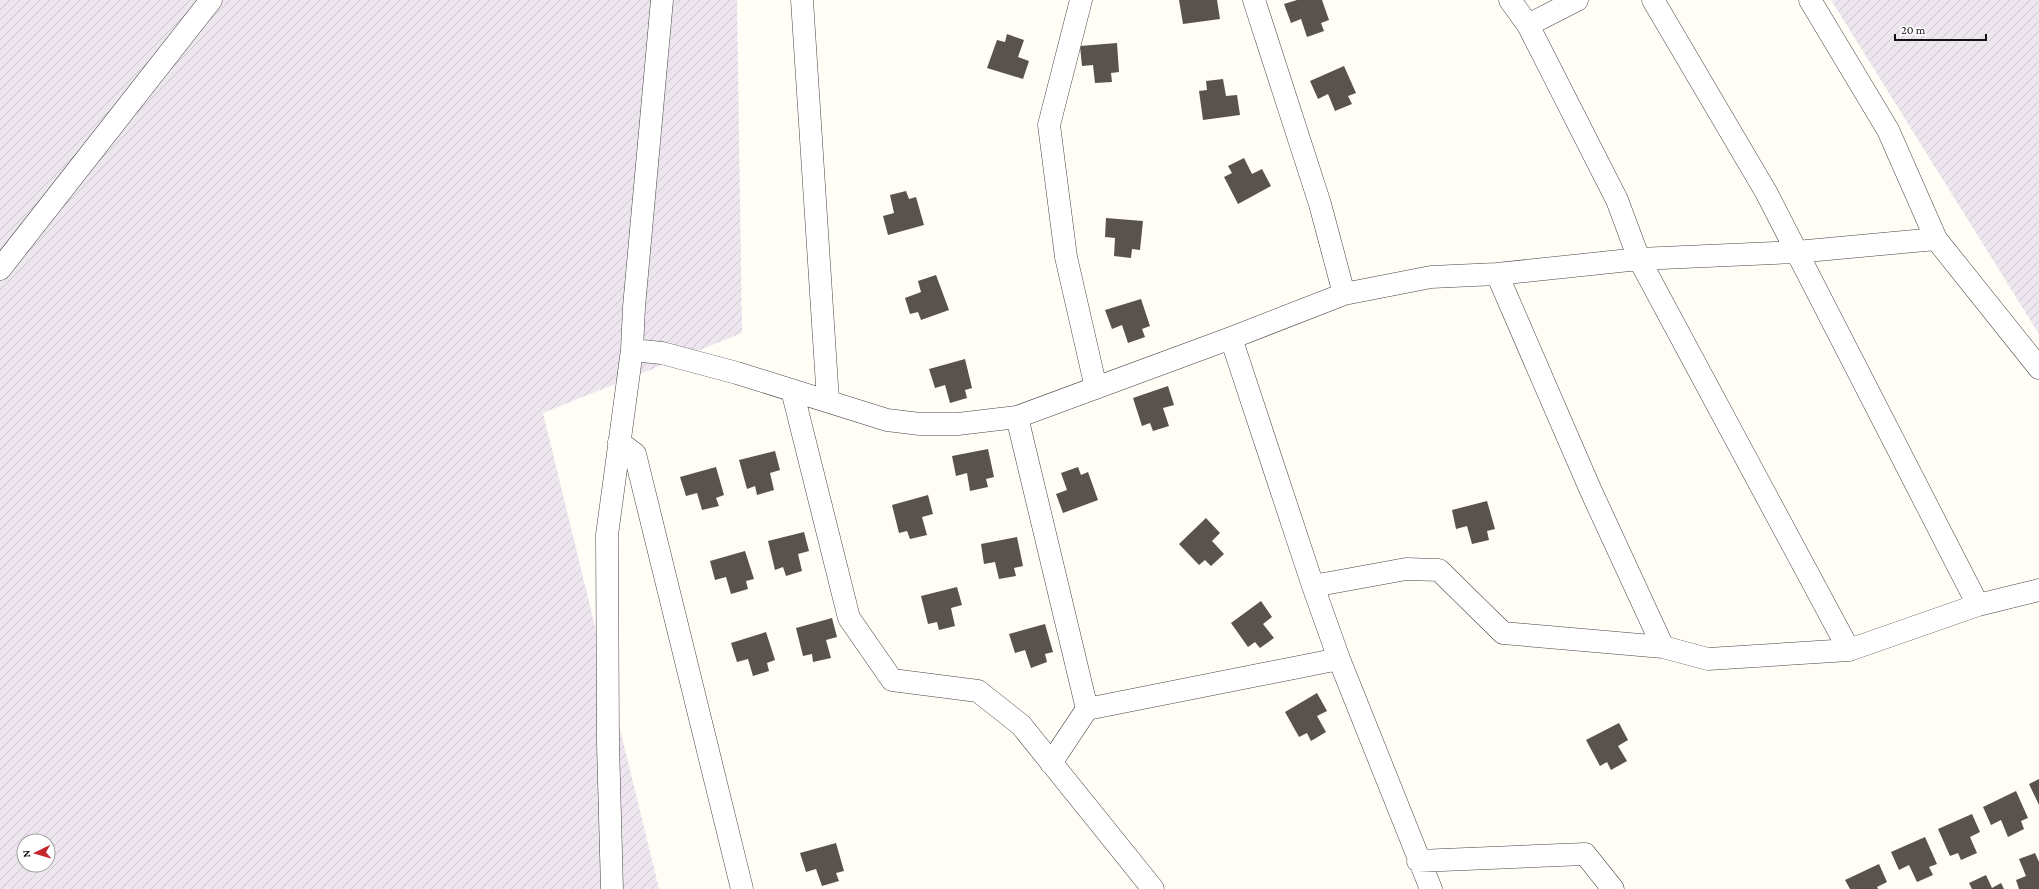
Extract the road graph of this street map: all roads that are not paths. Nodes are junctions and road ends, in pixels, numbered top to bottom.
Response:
1 (211, 0) edge
2 (662, 0) edge
3 (802, 0) edge
4 (1081, 0) edge
5 (1254, 0) edge
6 (1510, 0) edge
7 (1577, 0) edge
8 (1653, 0) edge
9 (1810, 0) edge
10 (1528, 25) junction
11 (1936, 239) junction
12 (1796, 252) junction
13 (1639, 259) junction
14 (0, 269) edge
15 (1497, 274) junction
16 (1344, 294) junction
17 (1231, 338) junction
18 (632, 350) junction
19 (2039, 368) edge
20 (1096, 388) junction
21 (792, 390) junction
22 (828, 401) junction
23 (1017, 417) junction
24 (619, 442) junction
25 (1313, 586) junction
26 (2039, 590) edge
27 (1978, 605) junction
28 (1663, 648) junction
29 (1849, 650) junction
30 (1339, 659) junction
31 (1087, 710) junction
32 (1051, 763) junction
33 (1418, 861) junction
34 (612, 889) edge
35 (742, 889) edge
36 (1153, 889) edge
37 (1431, 889) edge
38 (1613, 889) edge

1 - 14 street
2 - 18 street
3 - 22 street
4 - 20 street
5 - 16 street
6 - 10 street
7 - 10 street
8 - 12 street
9 - 11 street
10 - 13 street
11 - 12 street
11 - 19 street
12 - 13 street
12 - 27 street
13 - 15 street
13 - 29 street
15 - 16 street
15 - 28 street
16 - 17 street
17 - 20 street
17 - 25 street
18 - 21 street
18 - 24 street
20 - 23 street
21 - 22 street
21 - 32 street
22 - 23 street
23 - 31 street
24 - 34 street
24 - 35 street
25 - 28 street
25 - 30 street
26 - 27 street
27 - 29 street
28 - 29 street
30 - 31 street
30 - 33 street
31 - 32 street
32 - 36 street
33 - 37 street
33 - 38 street

